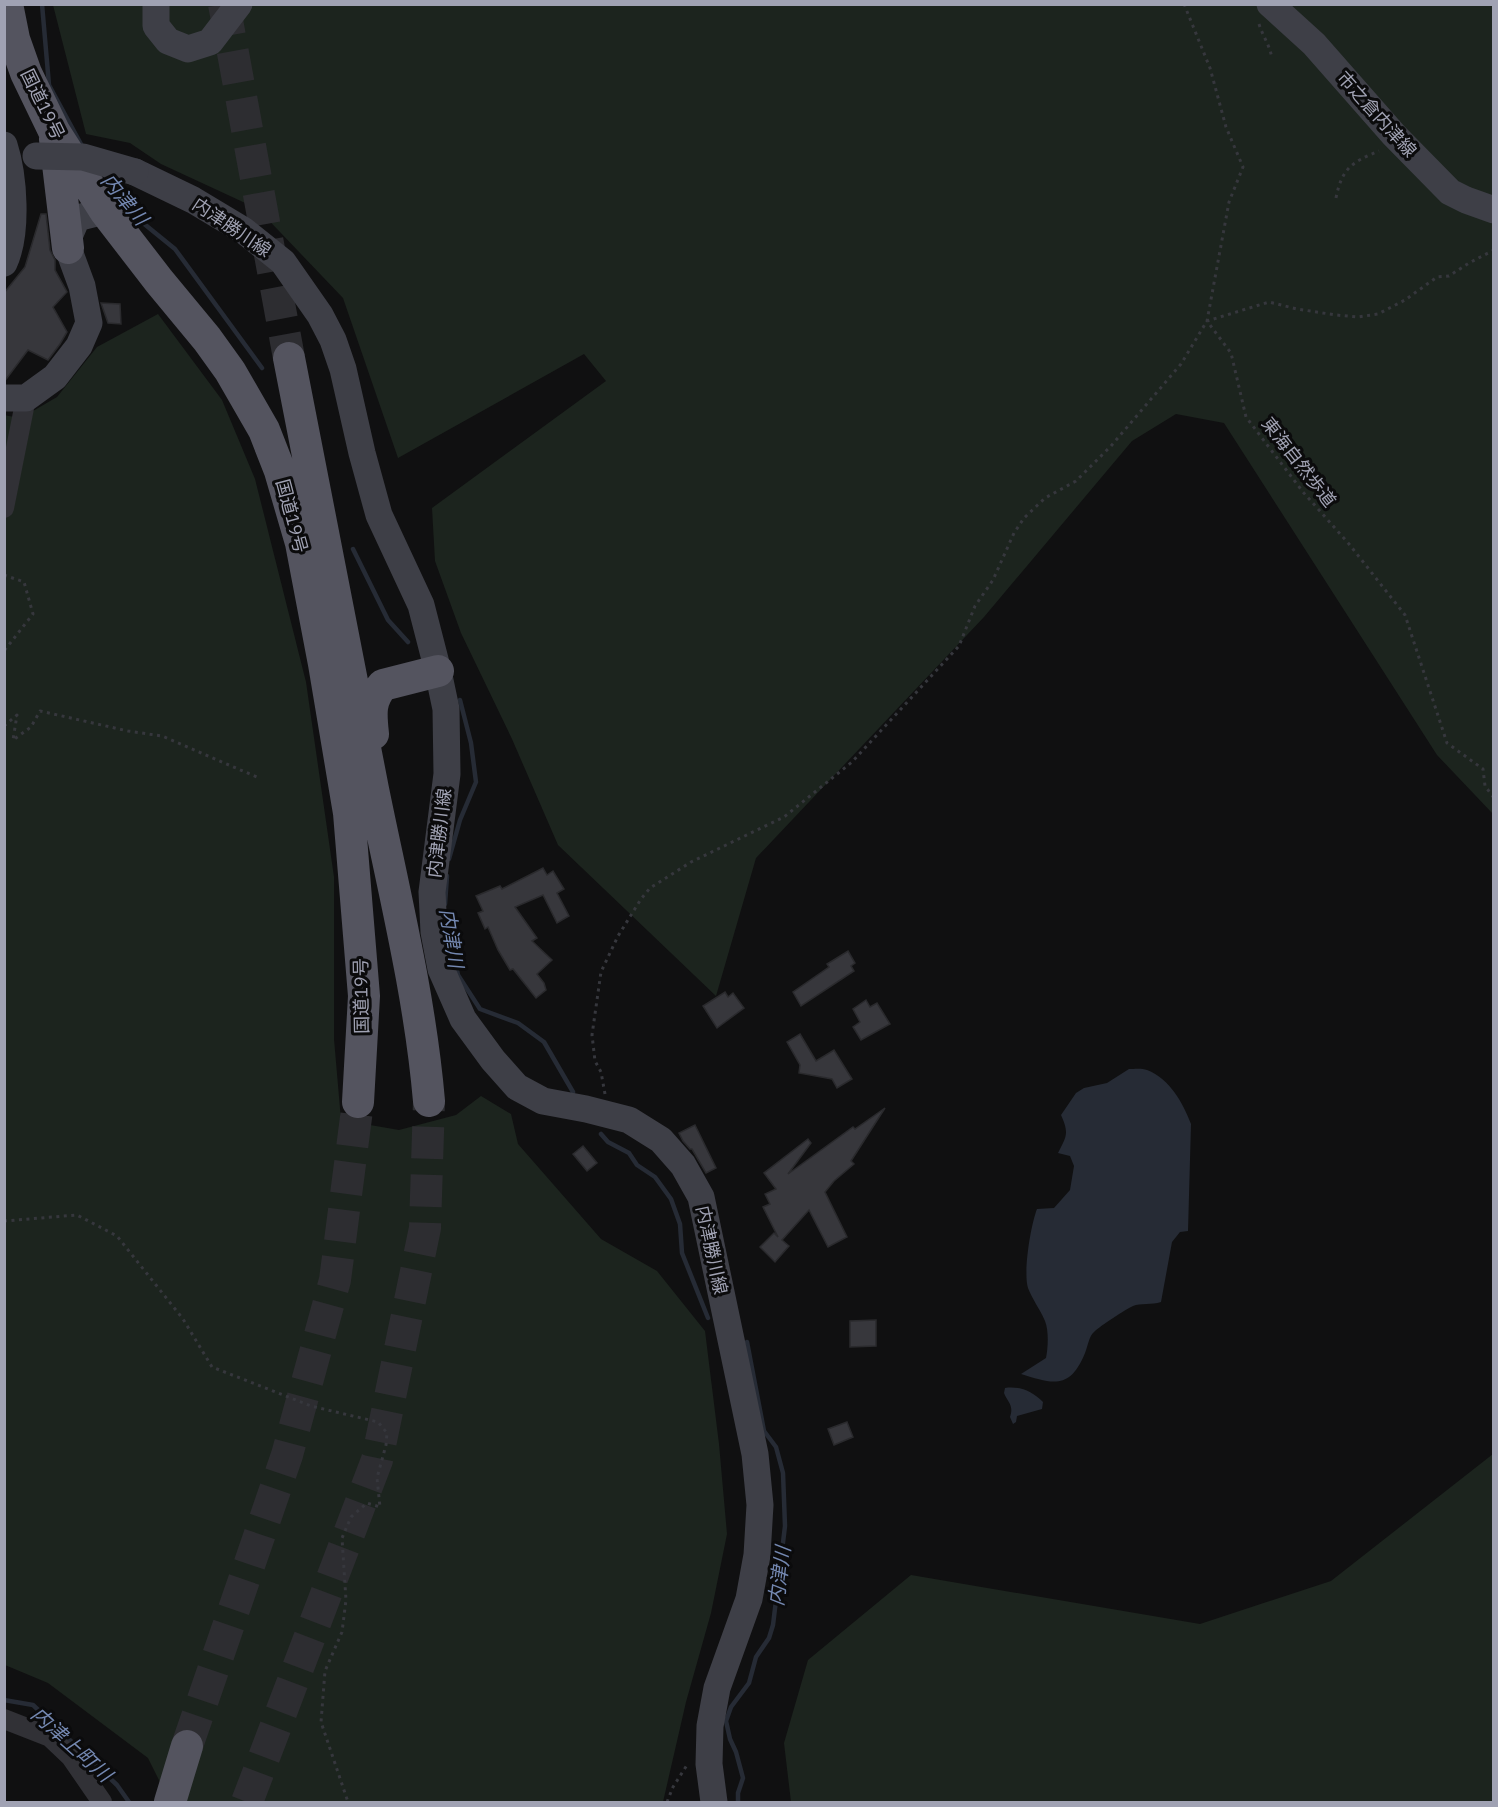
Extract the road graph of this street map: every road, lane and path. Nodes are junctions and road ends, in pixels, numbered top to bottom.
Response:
1 (7, 4) edge
2 (156, 4) edge
3 (239, 4) edge
4 (1184, 4) edge
5 (1264, 13) edge
6 (1272, 59) dead end
7 (1398, 138) junction
8 (45, 143) junction
9 (7, 152) edge
10 (1335, 198) dead end
11 (1494, 210) edge
12 (105, 211) junction
13 (68, 248) junction
14 (1494, 250) edge
15 (4, 263) edge
16 (1207, 321) junction
17 (289, 358) tunnel mouth
18 (15, 398) edge
19 (4, 508) edge
20 (4, 575) edge
21 (332, 580) junction
22 (4, 651) edge
23 (438, 671) junction
24 (382, 685) junction
25 (4, 726) edge
26 (259, 778) dead end
27 (372, 787) junction
28 (1494, 798) edge
29 (429, 1101) tunnel mouth
30 (358, 1102) tunnel mouth
31 (606, 1114) junction
32 (4, 1221) edge
33 (4, 1719) edge
34 (187, 1746) tunnel mouth
35 (709, 1764) junction
36 (102, 1803) edge
37 (170, 1803) edge
38 (348, 1803) edge
39 (667, 1803) edge
40 (714, 1803) edge

1 - 8 highway, 国道19号
2 - 3 main road
4 - 16 path
5 - 6 path
5 - 7 main road, 市之倉内津線
7 - 10 path
7 - 11 main road, 市之倉内津線
8 - 9 main road, 内津勝川線
8 - 12 highway, 国道19号
8 - 13 highway
8 - 23 main road, 内津勝川線, bridge
9 - 15 main road
12 - 13 main road
12 - 30 highway, 国道19号
13 - 18 main road
14 - 16 path
16 - 28 path, 東海自然歩道
16 - 31 path
17 - 21 highway, 国道19号
18 - 19 street
20 - 22 path
21 - 24 highway
21 - 27 highway, 国道19号
23 - 24 highway
23 - 31 main road, 内津勝川線
24 - 27 highway
25 - 26 path
27 - 29 highway, 国道19号
31 - 35 main road, 内津勝川線
32 - 38 path
33 - 36 street
34 - 37 highway
35 - 39 path
35 - 40 main road, 内津勝川線

